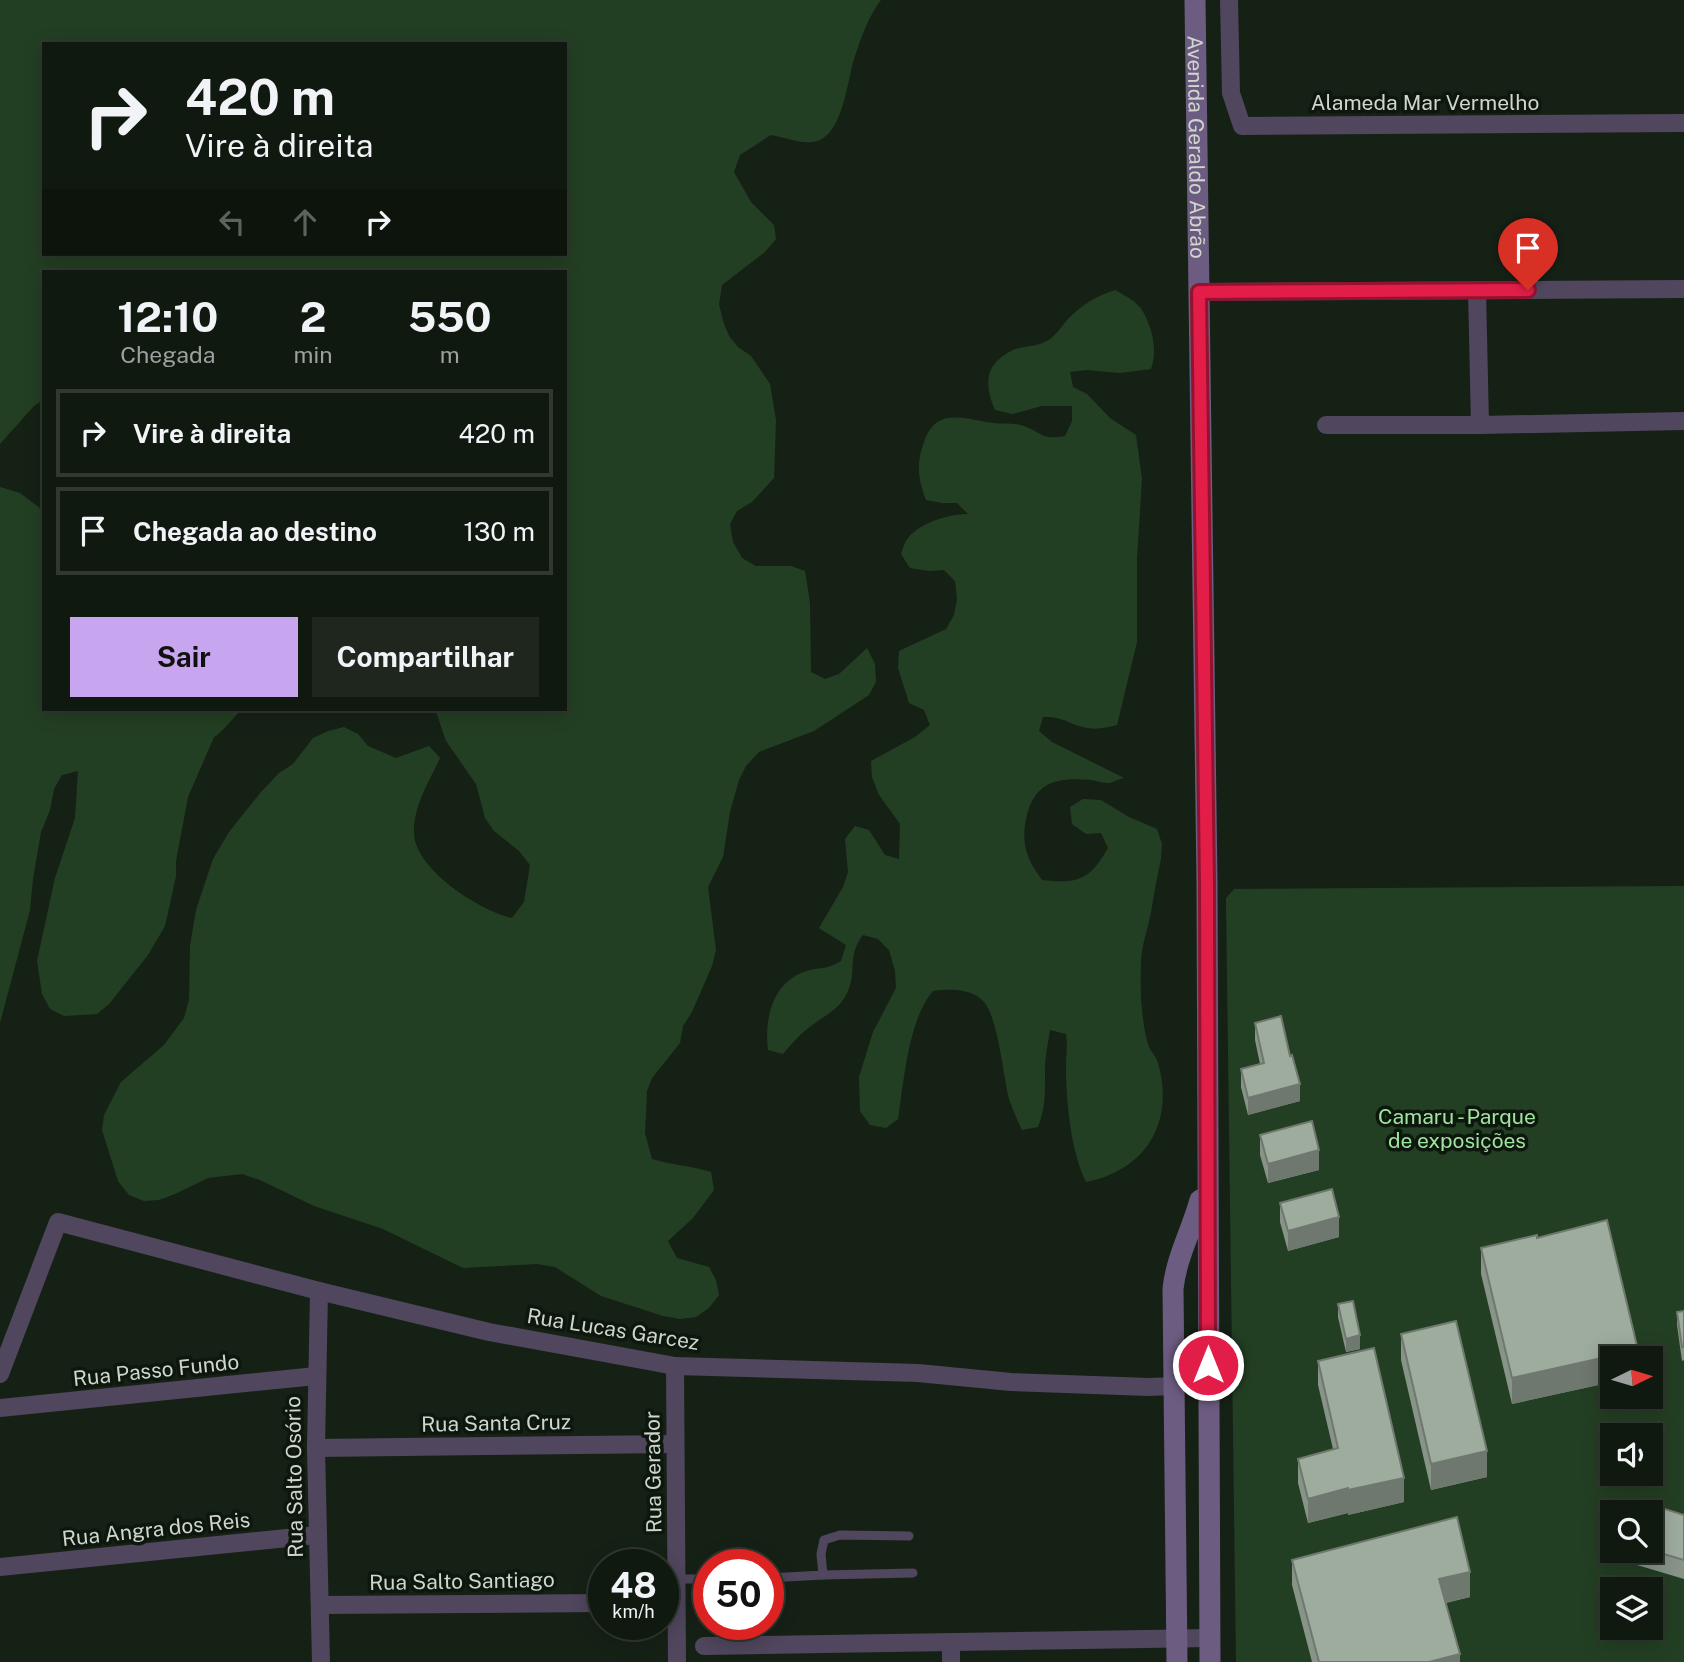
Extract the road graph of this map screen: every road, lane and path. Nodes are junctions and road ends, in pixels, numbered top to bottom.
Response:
1 (1195, 0) edge
2 (1229, 0) edge
3 (1684, 123) edge
4 (1684, 289) edge
5 (1477, 290) junction
6 (1199, 292) junction
7 (1684, 421) edge
8 (1326, 425) dead end
9 (1480, 425) junction
10 (1207, 1174) junction
11 (319, 1291) junction
12 (674, 1366) junction
13 (0, 1374) edge
14 (316, 1376) junction
15 (1174, 1386) junction
16 (0, 1408) edge
17 (675, 1444) junction
18 (316, 1448) junction
19 (317, 1535) junction
20 (909, 1536) dead end
21 (676, 1549) edge
22 (0, 1567) edge
23 (913, 1573) dead end
24 (823, 1575) junction
25 (784, 1577) edge
26 (588, 1602) edge
27 (320, 1605) junction
28 (1210, 1639) junction
29 (674, 1640) edge
30 (1176, 1640) junction
31 (951, 1643) junction
32 (704, 1646) dead end
33 (321, 1662) edge
34 (677, 1662) edge
35 (951, 1662) edge
36 (1177, 1662) edge
37 (1210, 1662) edge

1 - 6 main road, Avenida Geraldo Abrão
2 - 3 street, Alameda Mar Vermelho
4 - 5 street
5 - 6 street
5 - 9 street
6 - 10 main road, Avenida Geraldo Abrão
7 - 9 street
8 - 9 street
10 - 15 main road, Avenida Geraldo Abrão
10 - 28 main road, Avenida Geraldo Abrão
11 - 12 street, Rua Lucas Garcez
11 - 13 street, Rua Lucas Garcez
11 - 14 street, Rua Salto Osório
12 - 15 street, Rua Lucas Garcez
12 - 17 street, Rua Gerador
14 - 16 street, Rua Passo Fundo
14 - 18 street, Rua Salto Osório
15 - 30 main road, Avenida Geraldo Abrão
17 - 18 street, Rua Santa Cruz
17 - 21 street, Rua Gerador
18 - 19 street, Rua Salto Osório
19 - 22 street, Rua Angra dos Reis
19 - 27 street, Rua Salto Osório
20 - 24 lane
23 - 24 lane
24 - 25 lane
26 - 27 street, Rua Salto Santiago
27 - 33 street, Rua Salto Osório
28 - 30 street
28 - 37 main road, Avenida Geraldo Abrão
29 - 34 street, Rua Gerador
30 - 31 street
30 - 36 main road, Avenida Geraldo Abrão
31 - 32 street
31 - 35 street

